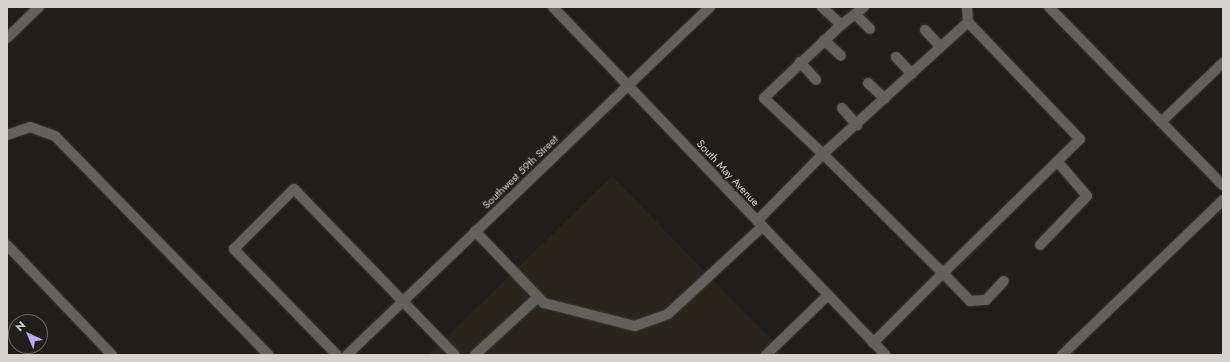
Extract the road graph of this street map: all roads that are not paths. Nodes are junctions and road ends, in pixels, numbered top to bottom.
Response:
1 (39, 7) edge
2 (554, 7) edge
3 (710, 7) edge
4 (822, 7) edge
5 (864, 7) edge
6 (966, 7) edge
7 (1049, 7) edge
8 (855, 14) junction
9 (968, 22) junction
10 (840, 25) junction
11 (870, 29) dead end
12 (925, 30) dead end
13 (7, 38) edge
14 (824, 40) junction
15 (941, 47) junction
16 (841, 56) dead end
17 (896, 57) dead end
18 (800, 62) junction
19 (1223, 62) edge
20 (912, 74) junction
21 (816, 80) dead end
22 (868, 83) dead end
23 (629, 85) junction
24 (885, 99) junction
25 (842, 108) dead end
26 (1161, 122) junction
27 (857, 125) junction
28 (7, 135) edge
29 (823, 154) junction
30 (1057, 160) junction
31 (1223, 185) edge
32 (1223, 200) edge
33 (759, 224) junction
34 (475, 231) junction
35 (7, 244) edge
36 (1040, 245) dead end
37 (942, 273) junction
38 (1004, 281) dead end
39 (827, 296) junction
40 (538, 297) junction
41 (404, 300) junction
42 (873, 343) junction
43 (112, 355) edge
44 (269, 355) edge
45 (337, 355) edge
46 (347, 355) edge
47 (455, 355) edge
48 (475, 355) edge
49 (766, 355) edge
50 (885, 355) edge
51 (1062, 355) edge

1 - 13 main road
2 - 23 main road, South May Avenue
3 - 23 main road, Southwest 59th Street
4 - 10 main road
5 - 8 main road
6 - 9 main road
7 - 26 main road
8 - 10 main road
8 - 11 main road
9 - 15 main road
9 - 30 main road
10 - 14 main road
12 - 15 main road
14 - 16 main road
14 - 18 main road
15 - 20 main road
17 - 20 main road
18 - 21 main road
18 - 29 main road
19 - 26 main road
20 - 24 main road
22 - 24 main road
23 - 33 main road, South May Avenue
23 - 34 main road, Southwest 59th Street
24 - 27 main road
25 - 27 main road
26 - 31 main road
27 - 29 main road
28 - 44 main road
29 - 33 main road
29 - 37 main road
30 - 36 main road
30 - 37 main road
32 - 51 main road
33 - 39 main road, South May Avenue
33 - 40 main road
34 - 40 main road
34 - 41 main road, Southwest 59th Street
35 - 43 main road
37 - 38 main road
37 - 42 main road
39 - 42 main road, South May Avenue
39 - 49 main road
40 - 48 main road
41 - 45 main road
41 - 46 main road, Southwest 59th Street
41 - 47 main road
42 - 50 main road, South May Avenue

